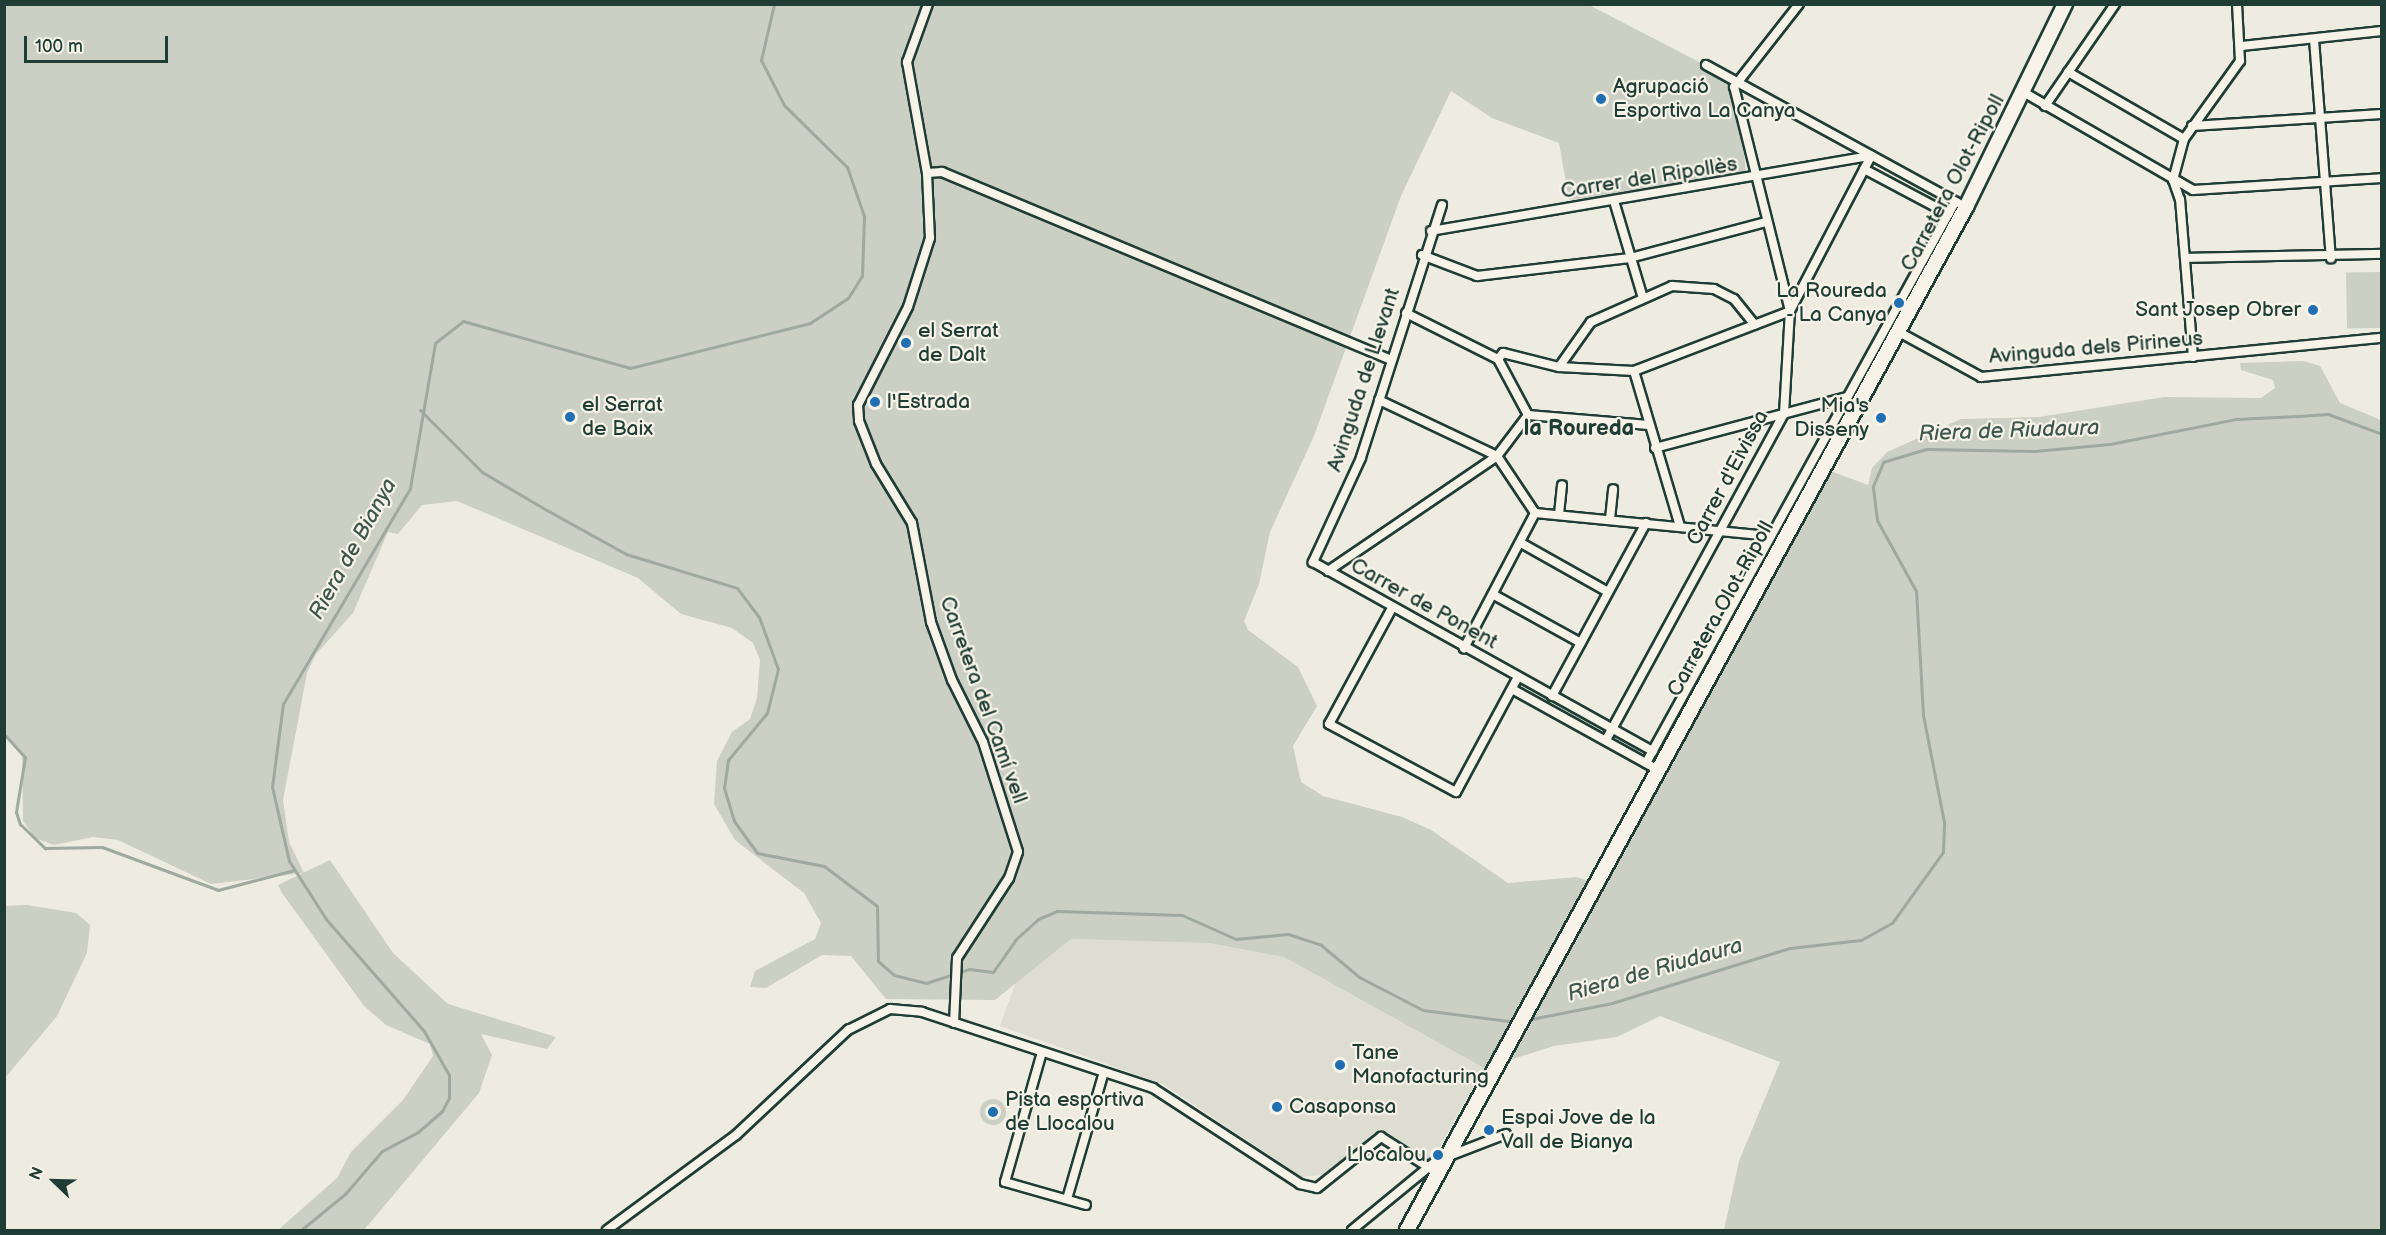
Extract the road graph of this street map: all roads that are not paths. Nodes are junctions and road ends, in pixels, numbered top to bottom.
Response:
1 (928, 4) edge
2 (1799, 4) edge
3 (2065, 4) edge
4 (2115, 4) edge
5 (2237, 4) edge
6 (2382, 31) edge
7 (2314, 39) junction
8 (2241, 46) junction
9 (1706, 64) dead end
10 (2068, 72) junction
11 (1736, 81) junction
12 (2025, 93) junction
13 (2045, 106) junction
14 (2382, 114) edge
15 (2323, 117) junction
16 (2192, 126) junction
17 (2184, 139) junction
18 (1871, 156) junction
19 (1864, 169) junction
20 (927, 173) junction
21 (2382, 178) edge
22 (1755, 179) junction
23 (2173, 180) junction
24 (2327, 184) junction
25 (1614, 201) junction
26 (1961, 204) junction
27 (1442, 205) dead end
28 (1949, 214) junction
29 (1766, 222) junction
30 (1431, 231) junction
31 (2382, 254) edge
32 (1422, 255) junction
33 (1630, 258) junction
34 (2185, 258) junction
35 (2331, 258) junction
36 (1642, 295) junction
37 (1790, 311) junction
38 (1406, 313) junction
39 (1755, 325) junction
40 (1897, 331) junction
41 (2382, 338) edge
42 (2193, 357) junction
43 (1390, 359) junction
44 (1498, 359) junction
45 (1558, 367) junction
46 (1634, 371) junction
47 (1847, 397) junction
48 (1379, 400) junction
49 (1784, 414) junction
50 (1528, 415) junction
51 (1649, 425) junction
52 (1655, 448) junction
53 (1497, 456) junction
54 (1562, 485) dead end
55 (1613, 489) dead end
56 (1535, 513) junction
57 (1559, 514) junction
58 (1610, 519) junction
59 (1646, 523) junction
60 (1680, 526) junction
61 (1723, 530) junction
62 (1771, 536) junction
63 (1521, 543) junction
64 (1313, 562) joint
65 (1328, 571) junction
66 (1608, 592) junction
67 (1494, 595) junction
68 (1392, 608) junction
69 (1581, 643) junction
70 (1464, 648) junction
71 (1518, 677) junction
72 (1512, 689) junction
73 (1552, 696) junction
74 (1613, 729) junction
75 (1606, 740) junction
76 (1653, 751) junction
77 (1652, 766) junction
78 (954, 1023) junction
79 (1042, 1052) junction
80 (1104, 1072) junction
81 (1506, 1134) dead end
82 (1448, 1157) junction
83 (1433, 1171) junction
84 (1067, 1199) junction
85 (1086, 1205) dead end
86 (607, 1230) edge
87 (1352, 1230) edge
88 (1407, 1230) edge

1 - 20 street, Carretera del Camí vell
2 - 11 street
3 - 12 main road, Carretera Olot-Ripoll
4 - 10 street
5 - 8 street
6 - 7 street
7 - 8 street
7 - 15 street
8 - 16 street
9 - 11 street
10 - 13 street
10 - 17 street
11 - 18 street
11 - 22 street
12 - 13 street
12 - 26 main road, Carretera Olot-Ripoll
13 - 23 street
14 - 15 street
15 - 16 street
15 - 24 street
16 - 17 street
17 - 23 street
18 - 19 street, Carrer d'Eivissa
18 - 22 street, Carrer del Ripollès
18 - 26 street
19 - 28 street
19 - 37 street, Carrer d'Eivissa
20 - 43 street
20 - 78 street, Carretera del Camí vell
21 - 24 street
22 - 25 street, Carrer del Ripollès
22 - 29 street
23 - 24 street
23 - 34 street
24 - 35 street
25 - 30 street, Carrer del Ripollès
25 - 33 street
26 - 28 street
26 - 40 main road, Carretera Olot-Ripoll
27 - 30 street, Avinguda de Llevant
28 - 47 street
29 - 33 street
29 - 37 street
30 - 32 street, Avinguda de Llevant
31 - 35 street
32 - 33 street
32 - 38 street, Avinguda de Llevant
33 - 36 street
34 - 35 street
34 - 42 street
36 - 39 street
36 - 45 street
37 - 39 street
37 - 49 street, Carrer d'Eivissa
38 - 43 street, Avinguda de Llevant
38 - 44 street
39 - 46 street
40 - 42 street, Avinguda dels Pirineus
40 - 77 main road, Carretera Olot-Ripoll
41 - 42 street, Avinguda dels Pirineus
43 - 48 street, Avinguda de Llevant
44 - 45 street
44 - 50 street
45 - 46 street
46 - 51 street
47 - 49 street
47 - 62 street
48 - 53 street
48 - 64 street, Avinguda de Llevant
49 - 52 street
49 - 61 street, Carrer d'Eivissa
50 - 51 street
50 - 53 street
51 - 52 street
52 - 60 street
53 - 56 street
53 - 65 street
54 - 57 street
55 - 58 street
56 - 57 street
56 - 63 street
57 - 58 street
58 - 59 street
59 - 60 street
59 - 66 street
60 - 61 street
61 - 62 street
61 - 74 street, Carrer d'Eivissa
62 - 76 street
63 - 66 street
63 - 67 street
64 - 65 street, Carrer de Ponent
65 - 68 street, Carrer de Ponent
66 - 69 street
67 - 69 street
67 - 70 street
68 - 70 street, Carrer de Ponent
68 - 72 street
69 - 73 street
70 - 71 street, Carrer de Ponent
71 - 72 street
71 - 73 street, Carrer de Ponent
72 - 75 street
73 - 74 street, Carrer de Ponent
74 - 75 street, Carrer d'Eivissa
74 - 76 street, Carrer de Ponent
75 - 77 street
76 - 77 street
77 - 82 main road, Carretera Olot-Ripoll
78 - 79 street
78 - 86 street
79 - 80 street
79 - 84 street
80 - 83 street
80 - 84 street
81 - 82 street
82 - 83 main road, Carretera Olot-Ripoll
83 - 87 street
83 - 88 main road, Carretera Olot-Ripoll
84 - 85 street

